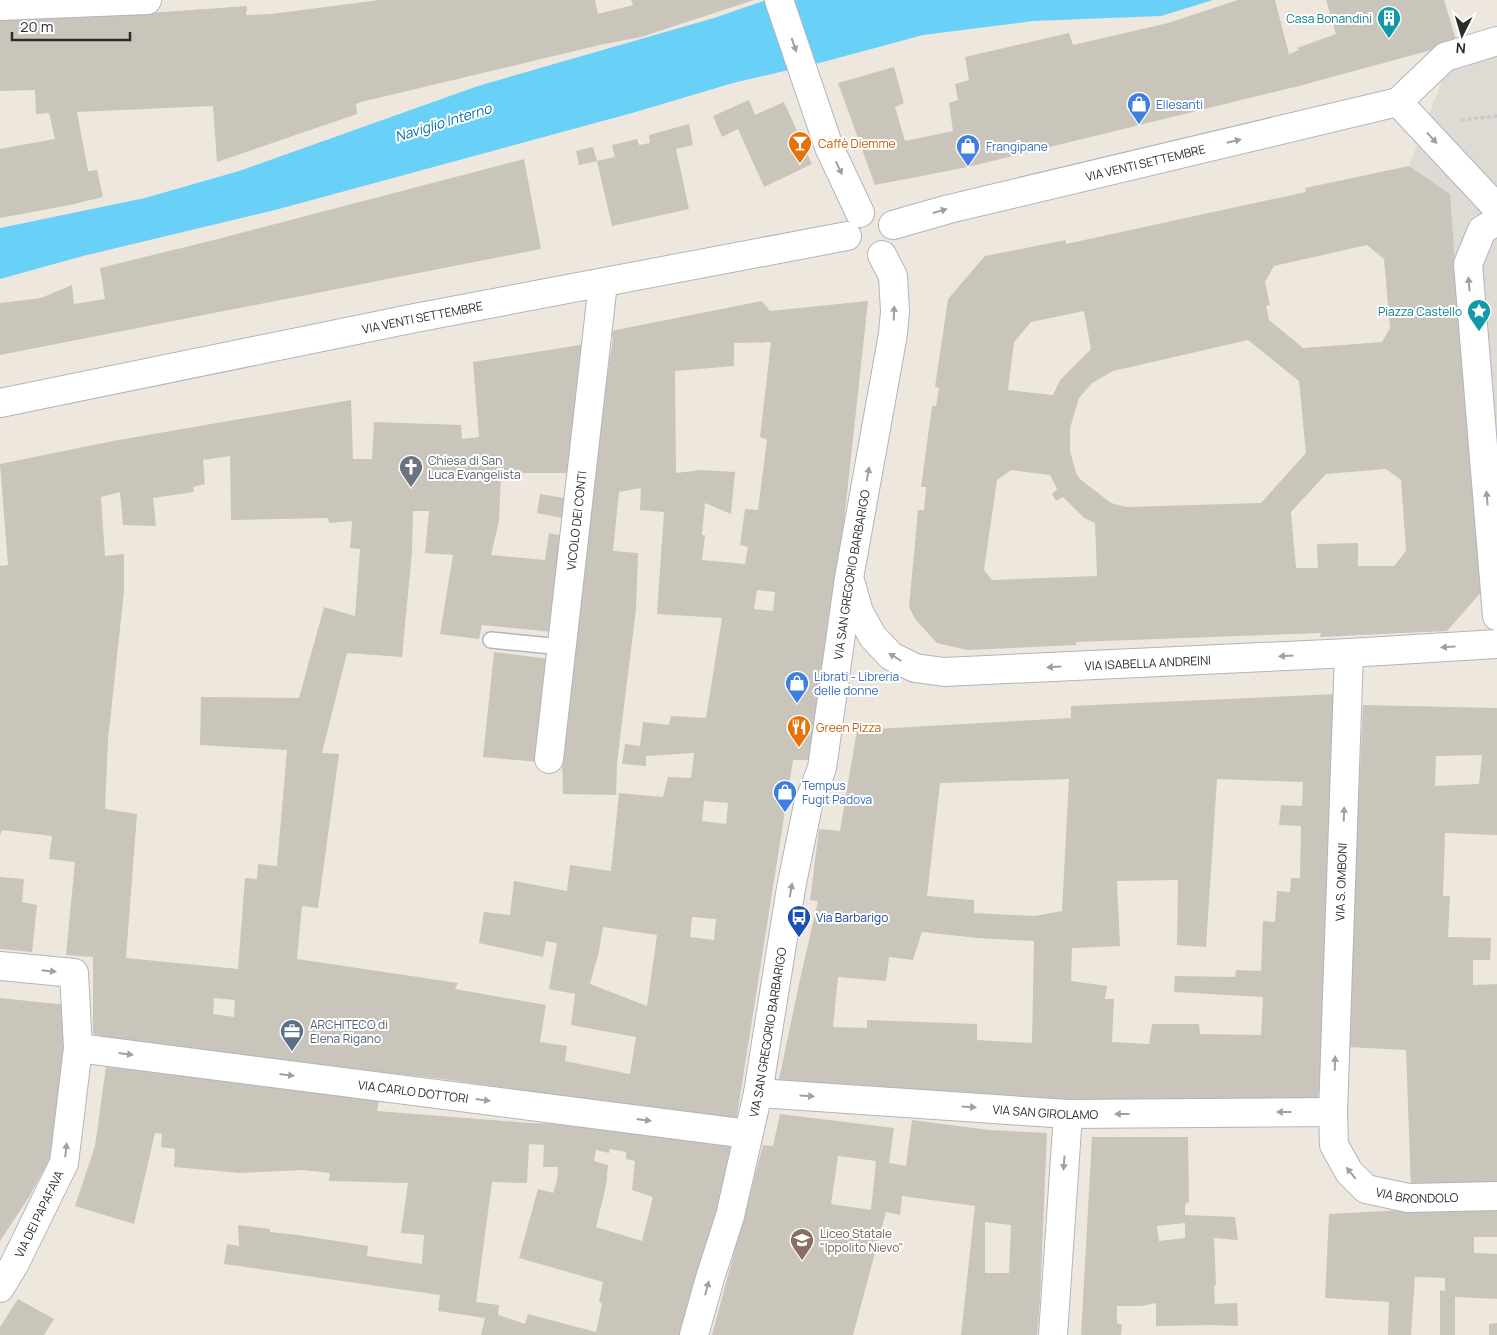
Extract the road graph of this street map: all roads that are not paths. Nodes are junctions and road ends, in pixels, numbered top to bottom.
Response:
1 (147, 0) edge
2 (779, 0) edge
3 (0, 6) edge
4 (1497, 41) edge
5 (1398, 102) junction
6 (1497, 208) edge
7 (860, 213) junction
8 (1497, 221) edge
9 (893, 225) junction
10 (847, 236) junction
11 (882, 255) junction
12 (603, 283) junction
13 (0, 403) edge
14 (849, 578) junction
15 (1497, 616) edge
16 (491, 640) dead end
17 (1497, 644) edge
18 (562, 647) junction
19 (1349, 653) junction
20 (549, 758) dead end
21 (0, 966) edge
22 (78, 1048) junction
23 (758, 1092) junction
24 (1333, 1112) junction
25 (1068, 1114) junction
26 (748, 1134) junction
27 (1497, 1196) edge
28 (0, 1288) edge
29 (694, 1335) edge
30 (1052, 1335) edge

1 - 3 street
2 -> 7 street
4 - 5 street
5 -> 6 street
9 -> 5 street, VIA VENTI SETTEMBRE
7 - 9 street
7 - 10 street
15 -> 8 street
9 - 11 street
10 - 11 street
10 - 12 street, VIA VENTI SETTEMBRE
14 -> 11 street, VIA SAN GREGORIO BARBARIGO
12 - 13 street, VIA VENTI SETTEMBRE
12 - 18 street, VICOLO DEI CONTI
19 -> 14 street, VIA ISABELLA ANDREINI
23 -> 14 street, VIA SAN GREGORIO BARBARIGO
16 - 18 lane
17 -> 19 street, VIA ISABELLA ANDREINI
18 - 20 street, VICOLO DEI CONTI
24 -> 19 street, VIA S. OMBONI
21 -> 22 street, VIA DEI PAPAFAVA
22 -> 26 street, VIA CARLO DOTTORI
28 -> 22 street, VIA DEI PAPAFAVA
23 -> 25 street, VIA SAN GIROLAMO
23 - 26 street, VIA SAN GREGORIO BARBARIGO
24 -> 25 street, VIA SAN GIROLAMO
27 -> 24 street, VIA BRONDOLO
25 -> 30 street
29 -> 26 street, VIA SAN GREGORIO BARBARIGO

